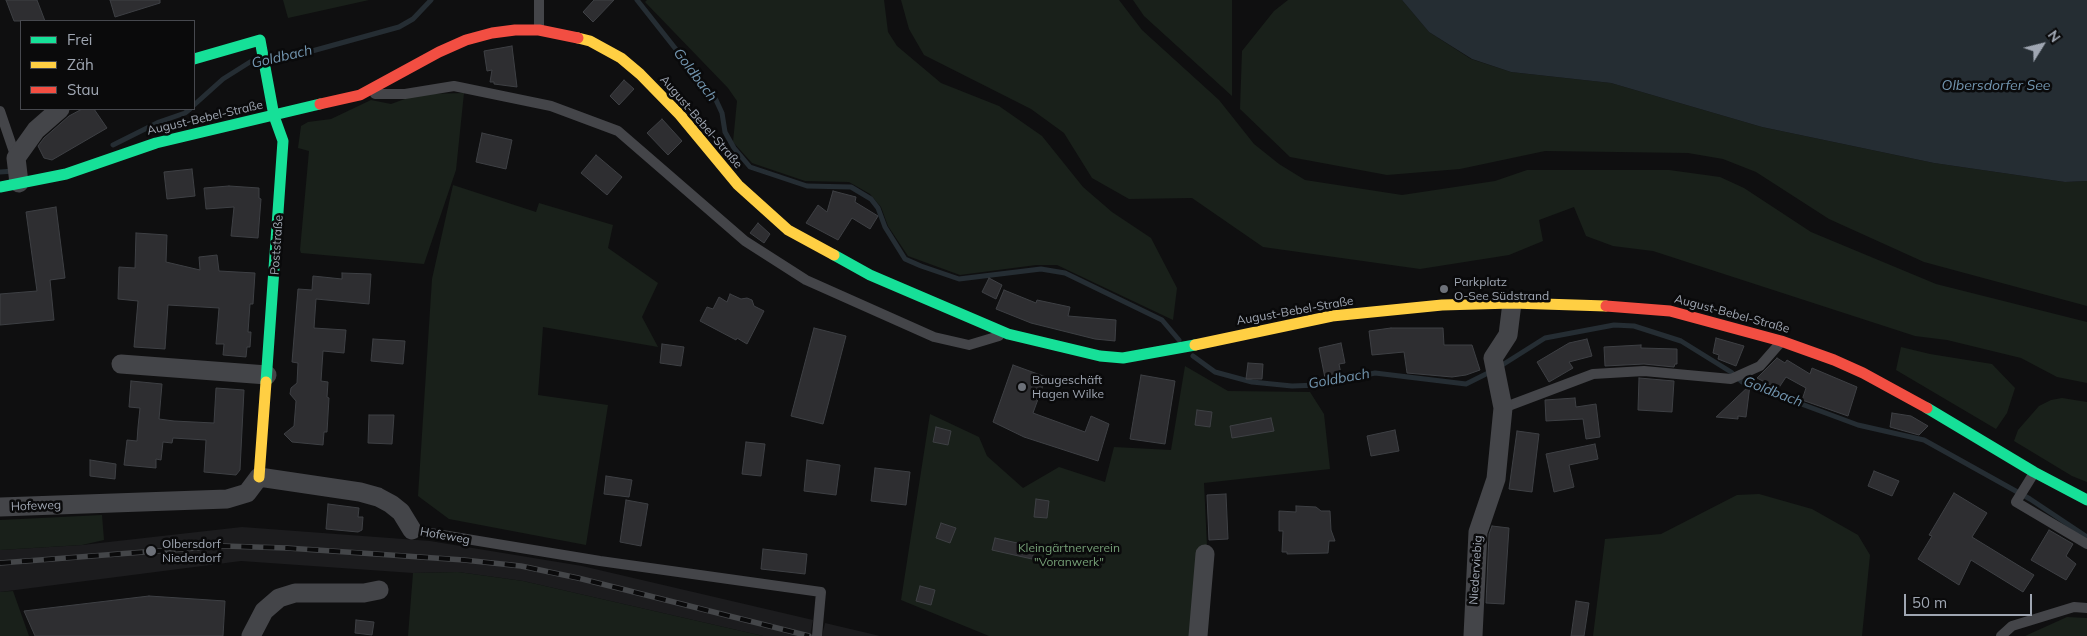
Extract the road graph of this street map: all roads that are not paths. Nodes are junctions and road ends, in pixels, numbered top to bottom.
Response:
1 (539, 0) edge
2 (538, 30) junction
3 (195, 59) edge
4 (360, 94) junction
5 (59, 110) edge
6 (1, 116) edge
7 (274, 116) junction
8 (17, 161) junction
9 (19, 183) junction
10 (0, 187) edge
11 (1512, 302) junction
12 (1008, 334) junction
13 (1782, 342) junction
14 (121, 364) dead end
15 (267, 375) junction
16 (1503, 408) junction
17 (2034, 472) junction
18 (259, 477) junction
19 (2087, 500) edge
20 (0, 507) edge
21 (412, 530) joint
22 (2087, 544) edge
23 (1205, 554) dead end
24 (379, 590) dead end
25 (2087, 608) edge
26 (251, 636) edge
27 (817, 636) edge
28 (1198, 636) edge
29 (1473, 636) edge
30 (2001, 636) edge

1 - 2 lane
2 - 4 street, August-Bebel-Straße
2 - 12 street, August-Bebel-Straße
3 - 7 street, Poststraße
4 - 7 street, August-Bebel-Straße
4 - 12 lane, August-Bebel-Straße
5 - 8 street
6 - 8 lane
7 - 9 street, August-Bebel-Straße
7 - 15 street, Poststraße
8 - 9 street
9 - 10 street, August-Bebel-Straße
11 - 12 street, August-Bebel-Straße
11 - 13 street, August-Bebel-Straße
11 - 16 street, Niederviebig
13 - 16 lane
13 - 17 street, August-Bebel-Straße
14 - 15 street
15 - 18 street, Poststraße
16 - 29 street, Niederviebig
17 - 19 street, August-Bebel-Straße
17 - 22 lane
18 - 20 street, Hofeweg
18 - 21 street, Hofeweg
21 - 27 lane, Hofeweg
23 - 28 street
24 - 26 street
25 - 30 lane

